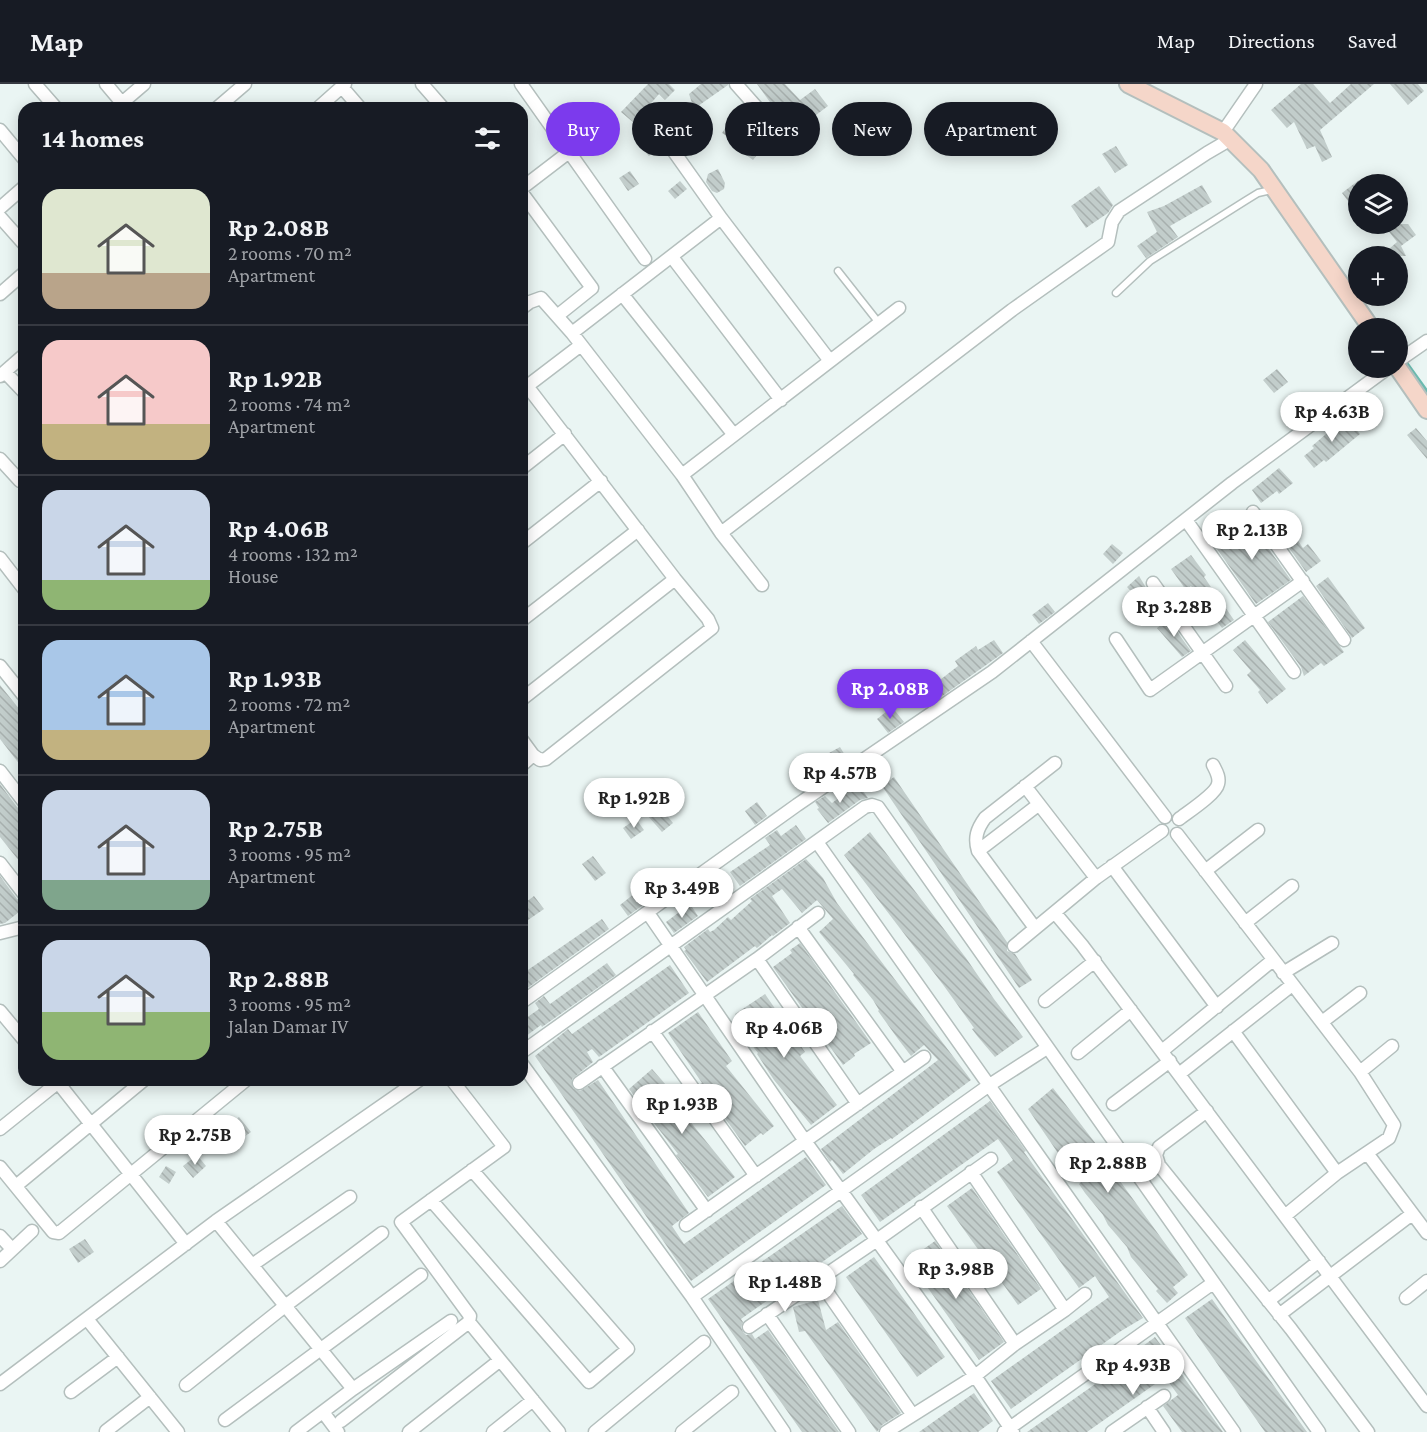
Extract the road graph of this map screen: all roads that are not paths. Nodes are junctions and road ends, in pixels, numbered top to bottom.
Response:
1 (35, 84) edge
2 (106, 84) edge
3 (144, 84) edge
4 (245, 84) edge
5 (422, 84) edge
6 (521, 84) edge
7 (736, 84) edge
8 (1128, 84) edge
9 (1256, 84) edge
10 (343, 86) edge
11 (51, 102) edge
12 (117, 102) edge
13 (123, 102) edge
14 (224, 102) edge
15 (325, 102) edge
16 (355, 102) edge
17 (438, 102) edge
18 (752, 102) edge
19 (546, 119) edge
20 (0, 130) edge
21 (1228, 131) junction
22 (18, 152) edge
23 (564, 156) edge
24 (572, 156) edge
25 (677, 156) edge
26 (528, 183) edge
27 (1274, 189) junction
28 (18, 193) edge
29 (528, 201) edge
30 (0, 208) edge
31 (0, 217) edge
32 (721, 218) junction
33 (18, 237) edge
34 (672, 257) junction
35 (645, 259) dead end
36 (838, 271) dead end
37 (18, 278) edge
38 (1116, 293) dead end
39 (0, 294) edge
40 (622, 294) junction
41 (528, 304) edge
42 (899, 308) dead end
43 (557, 316) junction
44 (1364, 318) edge
45 (879, 323) junction
46 (572, 333) junction
47 (1427, 341) edge
48 (581, 345) junction
49 (1408, 354) edge
50 (18, 360) edge
51 (830, 361) junction
52 (3, 374) edge
53 (1375, 378) edge
54 (1405, 378) edge
55 (528, 386) edge
56 (18, 387) edge
57 (528, 391) edge
58 (781, 400) junction
59 (1427, 410) edge
60 (565, 434) junction
61 (734, 435) junction
62 (0, 459) edge
63 (528, 463) edge
64 (682, 475) junction
65 (18, 479) edge
66 (601, 481) junction
67 (1253, 512) dead end
68 (1186, 520) junction
69 (638, 530) junction
70 (721, 532) junction
71 (528, 538) edge
72 (0, 558) edge
73 (675, 579) junction
74 (18, 581) edge
75 (1303, 581) junction
76 (1153, 583) dead end
77 (762, 585) dead end
78 (528, 615) edge
79 (1255, 615) junction
80 (1116, 639) dead end
81 (1344, 640) dead end
82 (1031, 641) junction
83 (1201, 651) junction
84 (0, 666) edge
85 (1294, 672) dead end
86 (1226, 686) dead end
87 (18, 687) edge
88 (528, 694) edge
89 (528, 748) edge
90 (533, 755) junction
91 (528, 760) edge
92 (1055, 763) dead end
93 (1213, 765) dead end
94 (0, 771) edge
95 (1025, 786) junction
96 (18, 794) edge
97 (1038, 805) junction
98 (1165, 817) junction
99 (1179, 819) junction
100 (1258, 830) dead end
101 (1162, 831) junction
102 (1177, 834) junction
103 (817, 842) junction
104 (978, 851) junction
105 (0, 863) edge
106 (1112, 866) junction
107 (1205, 871) junction
108 (1096, 878) junction
109 (18, 886) edge
110 (1292, 886) dead end
111 (818, 912) dead end
112 (648, 913) junction
113 (1055, 913) junction
114 (1245, 923) junction
115 (798, 927) junction
116 (18, 928) edge
117 (1035, 928) junction
118 (0, 933) edge
119 (1332, 943) dead end
120 (670, 944) junction
121 (1014, 946) dead end
122 (757, 959) junction
123 (1273, 960) junction
124 (1095, 962) junction
125 (1283, 973) junction
126 (1292, 985) junction
127 (1360, 993) dead end
128 (706, 994) junction
129 (528, 998) edge
130 (1045, 1002) dead end
131 (1217, 1007) junction
132 (1131, 1010) junction
133 (0, 1011) edge
134 (1322, 1022) junction
135 (652, 1031) junction
136 (1233, 1031) junction
137 (18, 1033) edge
138 (1392, 1046) dead end
139 (528, 1048) edge
140 (1047, 1048) junction
141 (1078, 1053) dead end
142 (1166, 1056) junction
143 (924, 1057) dead end
144 (602, 1066) junction
145 (528, 1072) edge
146 (903, 1072) junction
147 (1360, 1072) junction
148 (1179, 1074) junction
149 (579, 1083) dead end
150 (52, 1086) edge
151 (62, 1086) edge
152 (137, 1086) edge
153 (238, 1086) edge
154 (410, 1086) edge
155 (457, 1086) edge
156 (988, 1086) junction
157 (858, 1104) junction
158 (1113, 1104) dead end
159 (1207, 1111) junction
160 (91, 1123) junction
161 (0, 1129) edge
162 (806, 1141) junction
163 (1367, 1153) junction
164 (991, 1159) dead end
165 (0, 1167) edge
166 (472, 1170) junction
167 (131, 1172) junction
168 (971, 1172) junction
169 (1337, 1173) junction
170 (756, 1176) junction
171 (17, 1185) junction
172 (842, 1191) junction
173 (350, 1197) dead end
174 (431, 1200) junction
175 (921, 1207) junction
176 (707, 1211) junction
177 (1412, 1214) junction
178 (1286, 1215) junction
179 (216, 1221) junction
180 (686, 1225) dead end
181 (32, 1231) dead end
182 (382, 1233) dead end
183 (1427, 1233) edge
184 (0, 1236) edge
185 (877, 1240) junction
186 (186, 1244) junction
187 (12, 1249) junction
188 (0, 1261) edge
189 (1319, 1261) junction
190 (252, 1265) junction
191 (422, 1275) dead end
192 (1329, 1275) junction
193 (818, 1279) junction
194 (1427, 1281) edge
195 (1213, 1283) junction
196 (1085, 1294) dead end
197 (692, 1297) junction
198 (1406, 1298) dead end
199 (1268, 1301) junction
200 (285, 1306) junction
201 (1065, 1310) junction
202 (767, 1314) junction
203 (1279, 1315) junction
204 (87, 1319) junction
205 (452, 1321) dead end
206 (469, 1322) junction
207 (1157, 1322) junction
208 (748, 1327) dead end
209 (704, 1342) dead end
210 (1015, 1344) junction
211 (320, 1349) junction
212 (118, 1357) junction
213 (500, 1361) junction
214 (975, 1376) junction
215 (0, 1384) edge
216 (186, 1385) dead end
217 (353, 1389) junction
218 (70, 1392) dead end
219 (732, 1392) dead end
220 (1164, 1396) dead end
221 (150, 1397) junction
222 (533, 1400) junction
223 (1427, 1406) edge
224 (1147, 1407) junction
225 (323, 1412) junction
226 (912, 1414) junction
227 (225, 1420) dead end
228 (340, 1427) edge
229 (106, 1431) edge
230 (1008, 1431) edge
231 (178, 1432) edge
232 (296, 1432) edge
233 (409, 1432) edge
234 (493, 1432) edge
235 (559, 1432) edge
236 (594, 1432) edge
237 (682, 1432) edge
238 (784, 1432) edge
239 (849, 1432) edge
240 (886, 1432) edge
241 (1112, 1432) edge
242 (1164, 1432) edge
243 (1234, 1432) edge
244 (1320, 1432) edge
245 (1368, 1432) edge

1 - 11 street
2 - 12 street
3 - 13 street
4 - 14 street
5 - 17 street
6 - 19 street
7 - 18 street
8 - 21 street
9 - 21 street
10 - 15 street
10 - 16 street
20 - 22 street
21 - 27 street
21 - 70 street
23 - 26 street
24 - 35 street
25 - 32 street
27 - 38 lane
27 - 44 street
28 - 30 street
29 - 43 street
31 - 33 street
32 - 34 street
32 - 51 street
34 - 40 street
34 - 58 street
36 - 45 lane
37 - 39 street
40 - 46 street
40 - 61 street
41 - 43 street
42 - 45 street
43 - 46 street
45 - 51 street
46 - 48 street
47 - 49 street
48 - 55 street
48 - 64 street
50 - 52 street
51 - 58 street
52 - 56 street
53 - 68 street
54 - 59 street
57 - 60 street
58 - 61 street
60 - 63 street
60 - 66 street
61 - 64 street
62 - 65 street
64 - 70 street
66 - 69 street
66 - 71 street
67 - 75 street
68 - 79 street
68 - 82 street
69 - 73 street
69 - 78 street
70 - 77 street
72 - 74 street
73 - 88 street
73 - 90 street
75 - 79 street
75 - 81 street
76 - 83 street
79 - 83 street
79 - 85 street
80 - 83 street
82 - 98 street
82 - 112 street
83 - 86 street
84 - 87 street
89 - 90 street
90 - 91 street
92 - 95 street
93 - 99 street
94 - 96 street
95 - 97 street
95 - 104 street
97 - 104 street
97 - 108 street
98 - 99 street
98 - 101 street
99 - 102 street
100 - 107 street
101 - 102 street
101 - 106 street
102 - 107 street
103 - 120 street
103 - 140 street
103 - 156 street
104 - 117 street
105 - 109 street
106 - 108 street
106 - 131 street
107 - 114 street
108 - 113 street
110 - 114 street
111 - 115 street
112 - 120 street
112 - 129 street
113 - 117 street
113 - 124 street
114 - 123 street
115 - 122 street
115 - 146 street
116 - 118 street
117 - 121 street
119 - 125 street
120 - 128 street
120 - 139 street
122 - 128 street
122 - 157 street
123 - 125 street
123 - 131 street
124 - 130 street
124 - 132 street
125 - 126 street
126 - 134 street
126 - 136 street
127 - 134 street
128 - 135 street
128 - 162 street
131 - 142 street
132 - 141 street
132 - 142 street
133 - 137 street
134 - 147 street
135 - 144 street
135 - 170 street
136 - 148 street
136 - 169 street
138 - 147 street
140 - 156 street
140 - 195 street
142 - 148 street
142 - 158 street
143 - 146 street
144 - 149 street
144 - 176 street
145 - 197 street
146 - 157 street
147 - 163 street
148 - 159 street
150 - 161 street
151 - 160 street
152 - 160 street
153 - 167 street
154 - 179 street
155 - 166 street
156 - 172 street
156 - 207 street
157 - 162 street
159 - 178 street
159 - 199 street
160 - 167 street
160 - 171 street
162 - 170 street
162 - 172 street
163 - 169 street
163 - 177 street
164 - 168 street
165 - 171 street
166 - 174 street
166 - 174 street
167 - 171 street
167 - 186 street
168 - 175 street
168 - 201 street
169 - 178 street
170 - 176 street
172 - 185 street
172 - 197 street
173 - 190 street
174 - 206 street
175 - 185 street
175 - 210 street
176 - 180 street
177 - 183 street
177 - 192 street
178 - 189 street
179 - 186 street
179 - 190 street
181 - 187 street
182 - 200 street
184 - 187 street
185 - 193 street
185 - 214 street
186 - 204 street
187 - 188 street
189 - 192 street
189 - 199 street
190 - 200 street
191 - 211 street
192 - 203 street
192 - 223 street
193 - 202 street
193 - 226 street
194 - 198 street
195 - 207 street
195 - 244 street
196 - 201 street
197 - 238 street
199 - 203 street
200 - 211 street
200 - 216 street
201 - 210 street
202 - 208 street
202 - 239 street
203 - 245 street
204 - 212 street
204 - 215 street
205 - 217 street
206 - 213 street
206 - 228 street
207 - 230 street
207 - 243 street
209 - 236 street
210 - 214 street
211 - 217 street
211 - 227 street
212 - 218 street
212 - 221 street
213 - 222 street
213 - 233 street
214 - 226 street
214 - 230 street
217 - 225 street
219 - 237 street
220 - 224 street
221 - 229 street
221 - 231 street
222 - 234 street
222 - 235 street
224 - 241 street
224 - 242 street
225 - 228 street
225 - 232 street
226 - 240 street

